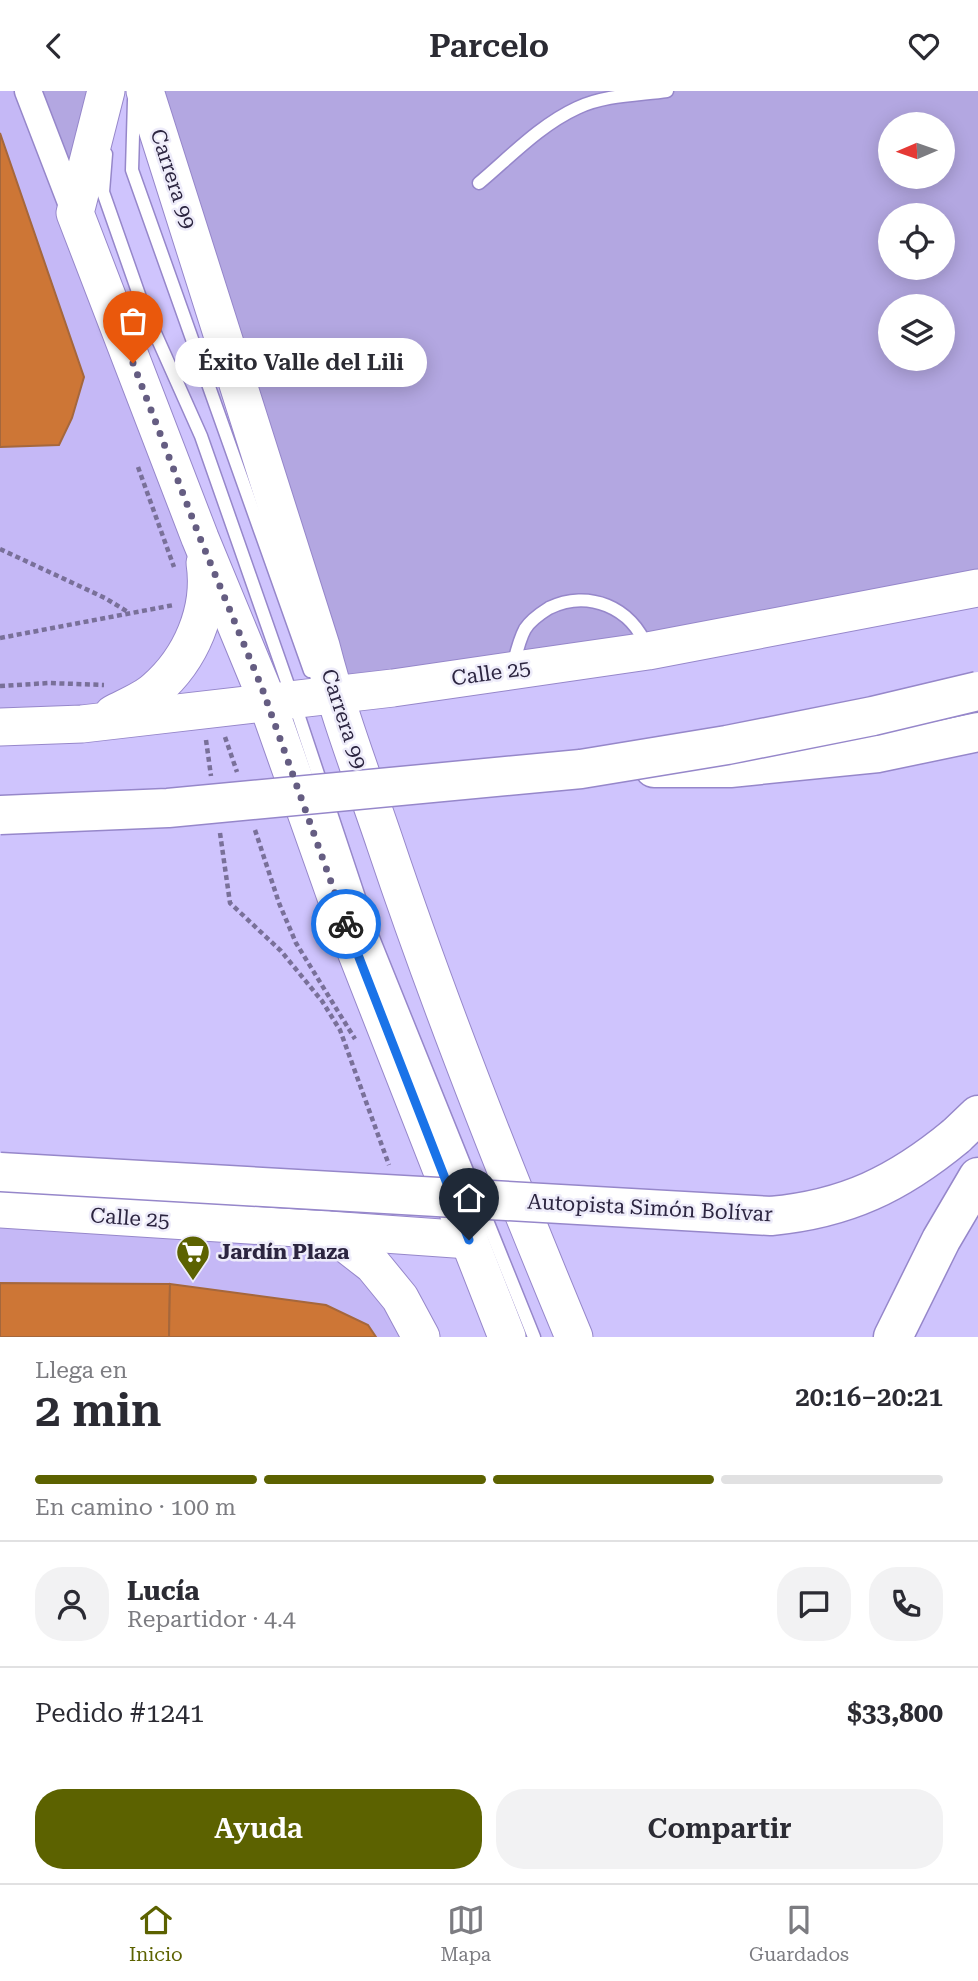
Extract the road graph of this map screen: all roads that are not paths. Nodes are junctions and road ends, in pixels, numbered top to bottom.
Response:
1 (28, 91) edge
2 (109, 91) edge
3 (134, 91) edge
4 (145, 91) edge
5 (667, 91) edge
6 (479, 183) dead end
7 (75, 213) junction
8 (200, 538) junction
9 (978, 588) edge
10 (321, 646) junction
11 (648, 651) junction
12 (513, 670) junction
13 (393, 688) junction
14 (978, 691) edge
15 (307, 701) junction
16 (82, 724) junction
17 (0, 727) edge
18 (978, 732) edge
19 (581, 769) junction
20 (345, 774) dead end
21 (354, 800) dead end
22 (0, 815) edge
23 (967, 1126) edge
24 (0, 1172) edge
25 (978, 1177) edge
26 (496, 1186) dead end
27 (0, 1209) edge
28 (506, 1211) dead end
29 (328, 1230) junction
30 (469, 1240) junction
31 (421, 1337) edge
32 (507, 1337) edge
33 (534, 1337) edge
34 (574, 1337) edge
35 (893, 1337) edge

1 - 7 street, Carrera 99
2 - 7 main road
2 - 15 lane
3 - 15 lane
4 - 10 main road, Carrera 99
5 - 6 lane
7 - 8 main road, Carrera 99
8 - 15 main road, Carrera 99
8 - 16 main road
9 - 11 main road, Calle 25
10 - 13 main road
10 - 15 main road, Carrera 99
11 - 12 main road, Calle 25
11 - 12 lane
12 - 13 main road, Calle 25
13 - 15 main road, Calle 25
14 - 19 main road, bridge
15 - 16 main road, Calle 25
15 - 30 main road, Carrera 99
15 - 33 lane
15 - 34 main road, Carrera 99
16 - 17 main road, Calle 25
18 - 19 main road, bridge
19 - 22 main road, bridge
20 - 21 lane
23 - 24 main road, Autopista Simón Bolívar, bridge
25 - 35 main road
26 - 28 lane
27 - 29 main road, Calle 25
29 - 30 main road, Calle 25
29 - 31 main road
30 - 32 main road, Carrera 99

